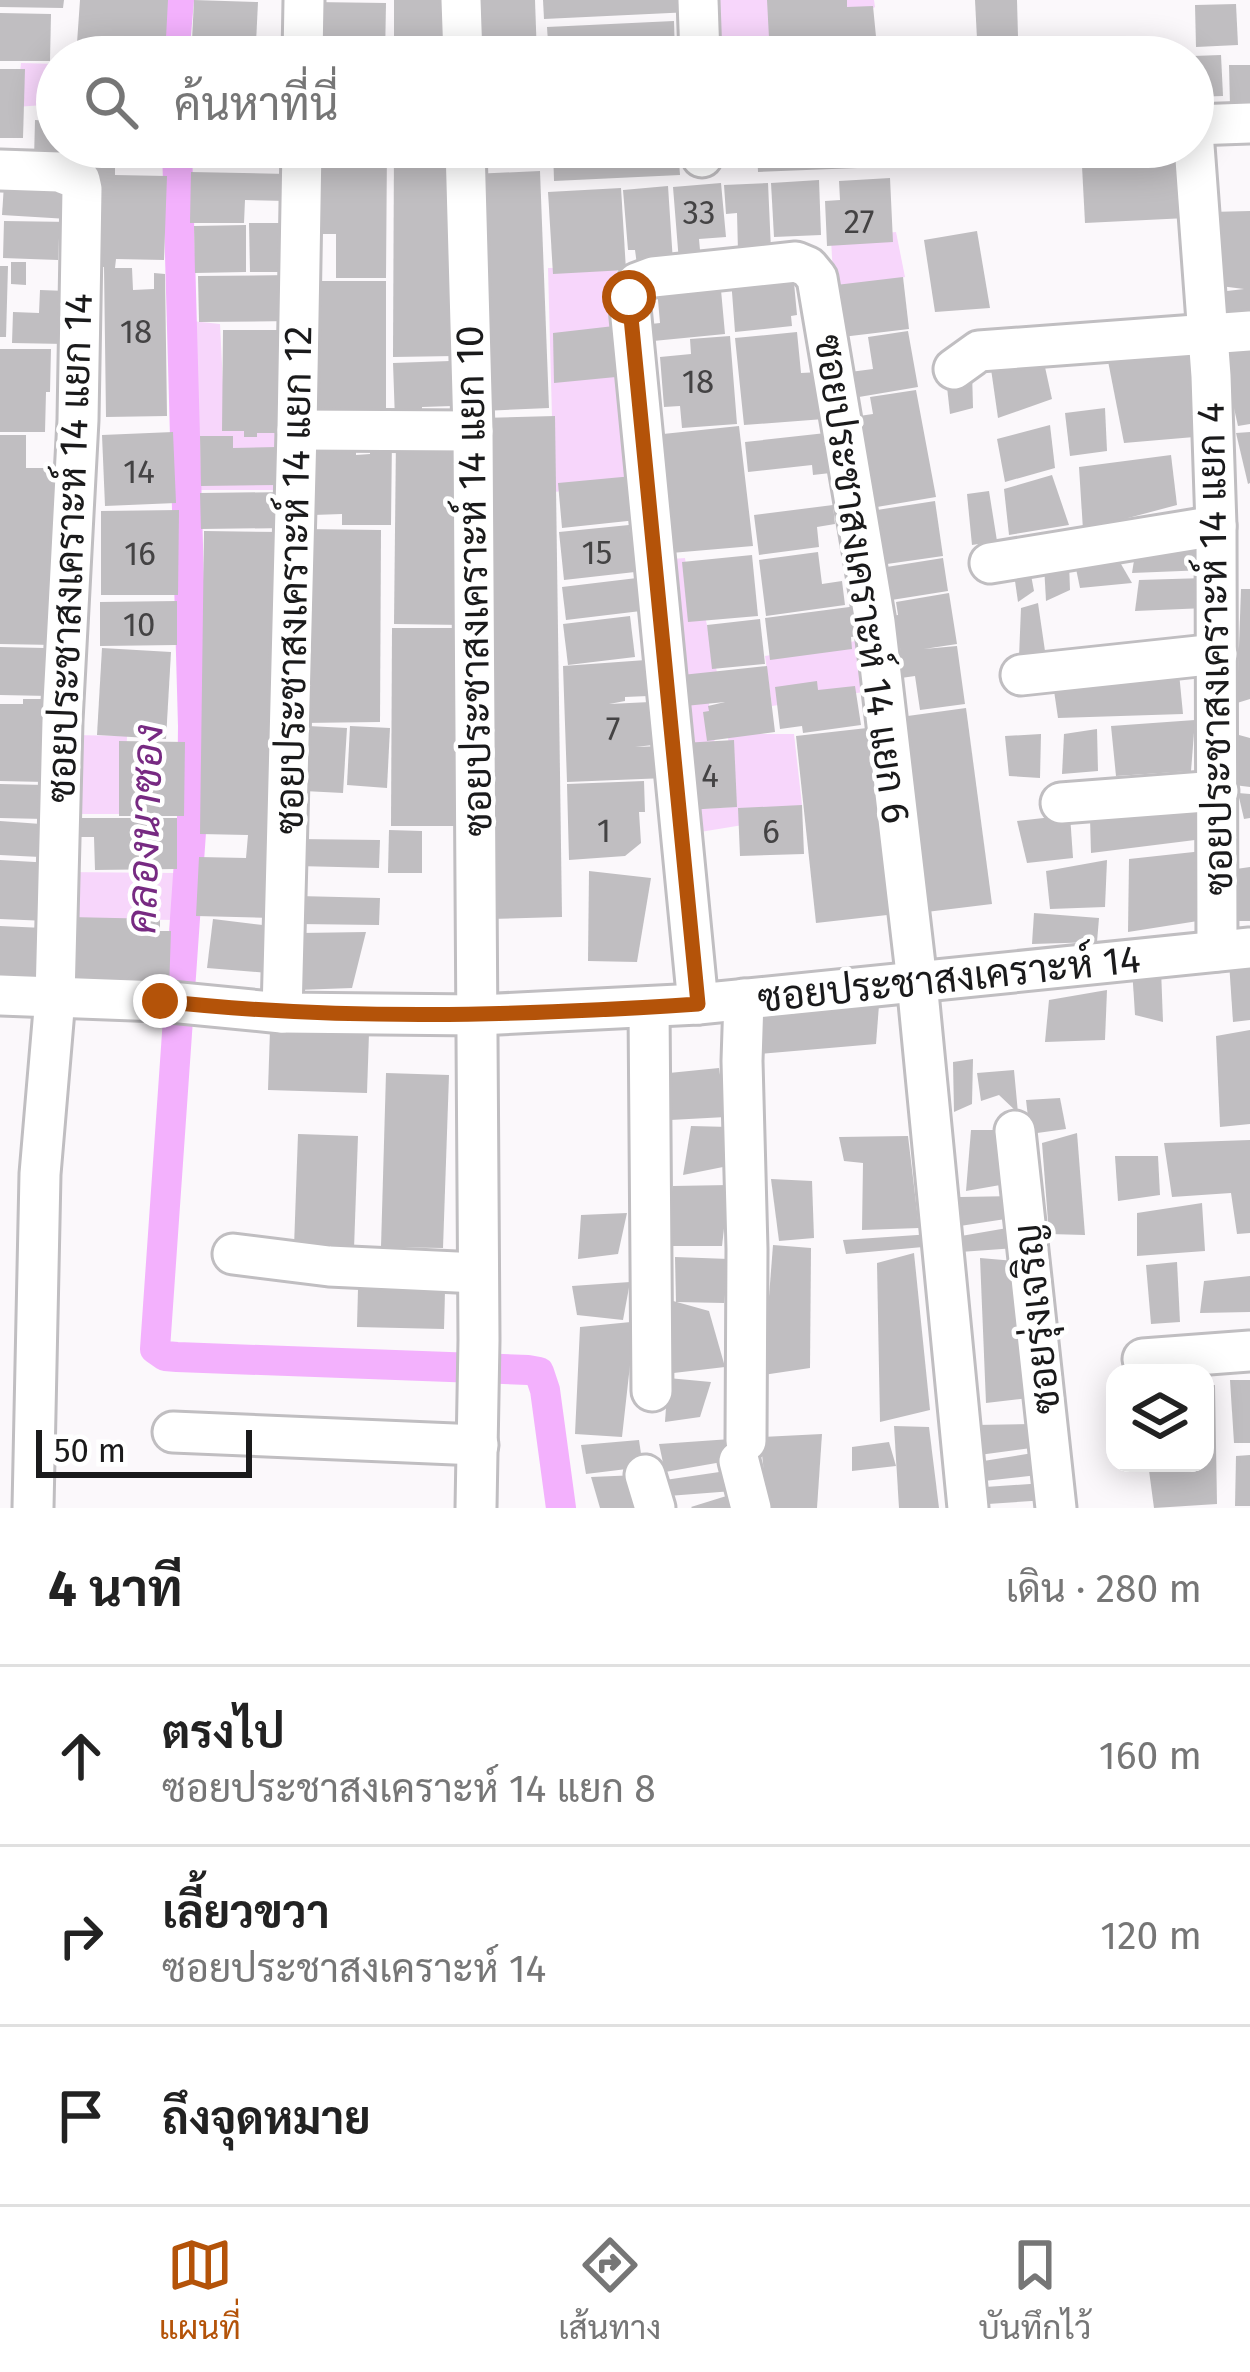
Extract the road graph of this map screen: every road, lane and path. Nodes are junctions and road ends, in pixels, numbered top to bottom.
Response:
1 (304, 0) edge
2 (461, 0) edge
3 (698, 0) edge
4 (303, 36) edge
5 (462, 36) edge
6 (699, 36) edge
7 (1250, 123) edge
8 (1214, 127) edge
9 (302, 168) edge
10 (466, 168) edge
11 (1196, 168) edge
12 (0, 170) edge
13 (1250, 331) edge
14 (1207, 333) junction
15 (954, 368) dead end
16 (297, 430) junction
17 (473, 431) junction
18 (1216, 526) junction
19 (990, 563) dead end
20 (1216, 654) junction
21 (1021, 676) dead end
22 (1218, 790) junction
23 (1061, 803) dead end
24 (1233, 950) edge
25 (917, 982) junction
26 (0, 995) edge
27 (55, 998) junction
28 (744, 999) junction
29 (698, 1004) junction
30 (649, 1007) junction
31 (282, 1013) junction
32 (478, 1015) junction
33 (1015, 1131) dead end
34 (233, 1254) dead end
35 (478, 1273) junction
36 (1250, 1351) edge
37 (1143, 1359) dead end
38 (652, 1391) dead end
39 (173, 1432) dead end
40 (478, 1445) junction
41 (33, 1508) edge
42 (476, 1508) edge
43 (751, 1508) edge
44 (968, 1508) edge
45 (1057, 1508) edge

1 - 4 street
2 - 5 street
3 - 6 street
7 - 8 street
9 - 16 street, ซอยประชาสงเคราะห์ 14 แยก 12
10 - 17 street, ซอยประชาสงเคราะห์ 14 แยก 10
11 - 14 street, ซอยประชาสงเคราะห์ 14 แยก 4
12 - 27 street, ซอยประชาสงเคราะห์ 14 แยก 14
13 - 14 street
14 - 15 street
14 - 18 street, ซอยประชาสงเคราะห์ 14 แยก 4
16 - 17 street
16 - 31 street, ซอยประชาสงเคราะห์ 14 แยก 12
17 - 32 street, ซอยประชาสงเคราะห์ 14 แยก 10
18 - 19 street
18 - 20 street, ซอยประชาสงเคราะห์ 14 แยก 4
20 - 21 street
20 - 22 street, ซอยประชาสงเคราะห์ 14 แยก 4
22 - 23 street
22 - 24 street, ซอยประชาสงเคราะห์ 14 แยก 4
24 - 25 street, ซอยประชาสงเคราะห์ 14
25 - 28 street, ซอยประชาสงเคราะห์ 14
25 - 29 street, ซอยประชาสงเคราะห์ 14 แยก 6
25 - 44 street, ซอยประชาสงเคราะห์ 14 แยก 6
26 - 27 street, ซอยประชาสงเคราะห์ 14
27 - 31 street, ซอยประชาสงเคราะห์ 14
27 - 41 street
28 - 29 street, ซอยประชาสงเคราะห์ 14
28 - 43 street
29 - 30 street, ซอยประชาสงเคราะห์ 14
30 - 32 street, ซอยประชาสงเคราะห์ 14
30 - 38 street
31 - 32 street, ซอยประชาสงเคราะห์ 14
32 - 35 street, ซอยประชาสงเคราะห์ 14 แยก 10
33 - 45 street, ซอยรุ่งเจริญ
34 - 35 street
35 - 40 street, ซอยประชาสงเคราะห์ 14 แยก 10
36 - 37 street
39 - 40 street
40 - 42 street, ซอยประชาสงเคราะห์ 14 แยก 10

